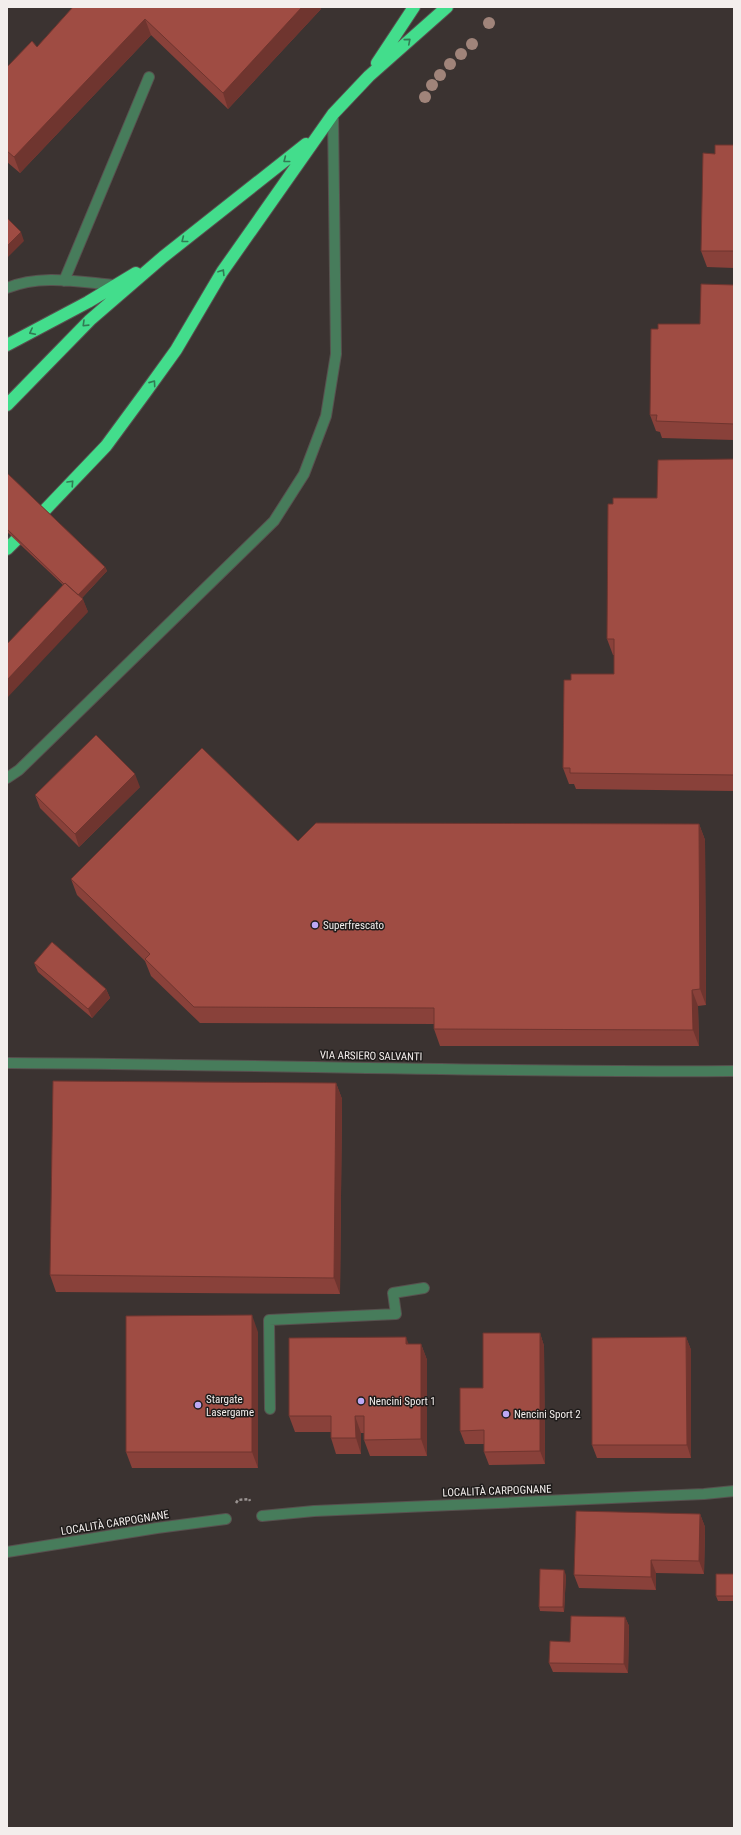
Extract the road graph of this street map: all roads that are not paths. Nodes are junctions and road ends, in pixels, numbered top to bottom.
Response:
1 (414, 7) edge
2 (447, 7) edge
3 (369, 76) junction
4 (149, 77) dead end
5 (333, 114) junction
6 (317, 135) junction
7 (163, 257) junction
8 (64, 281) junction
9 (115, 285) junction
10 (7, 288) edge
11 (7, 344) edge
12 (7, 405) edge
13 (44, 511) edge
14 (16, 540) edge
15 (7, 549) edge
16 (7, 778) edge
17 (7, 1063) edge
18 (734, 1071) edge
19 (424, 1288) dead end
20 (270, 1409) dead end
21 (734, 1491) edge
22 (262, 1516) dead end
23 (226, 1519) dead end
24 (7, 1552) edge

1 - 3 highway
3 -> 2 highway
3 - 5 highway
4 - 8 street
5 - 6 highway
5 - 16 street
6 -> 7 highway
13 -> 6 highway
7 - 9 highway
7 -> 12 highway
8 - 9 street
8 - 10 street
9 -> 11 highway
14 - 15 highway
17 - 18 street, VIA ARSIERO SALVANTI
19 - 20 street
21 - 22 street, LOCALITÀ CARPOGNANE
23 - 24 street, LOCALITÀ CARPOGNANE

